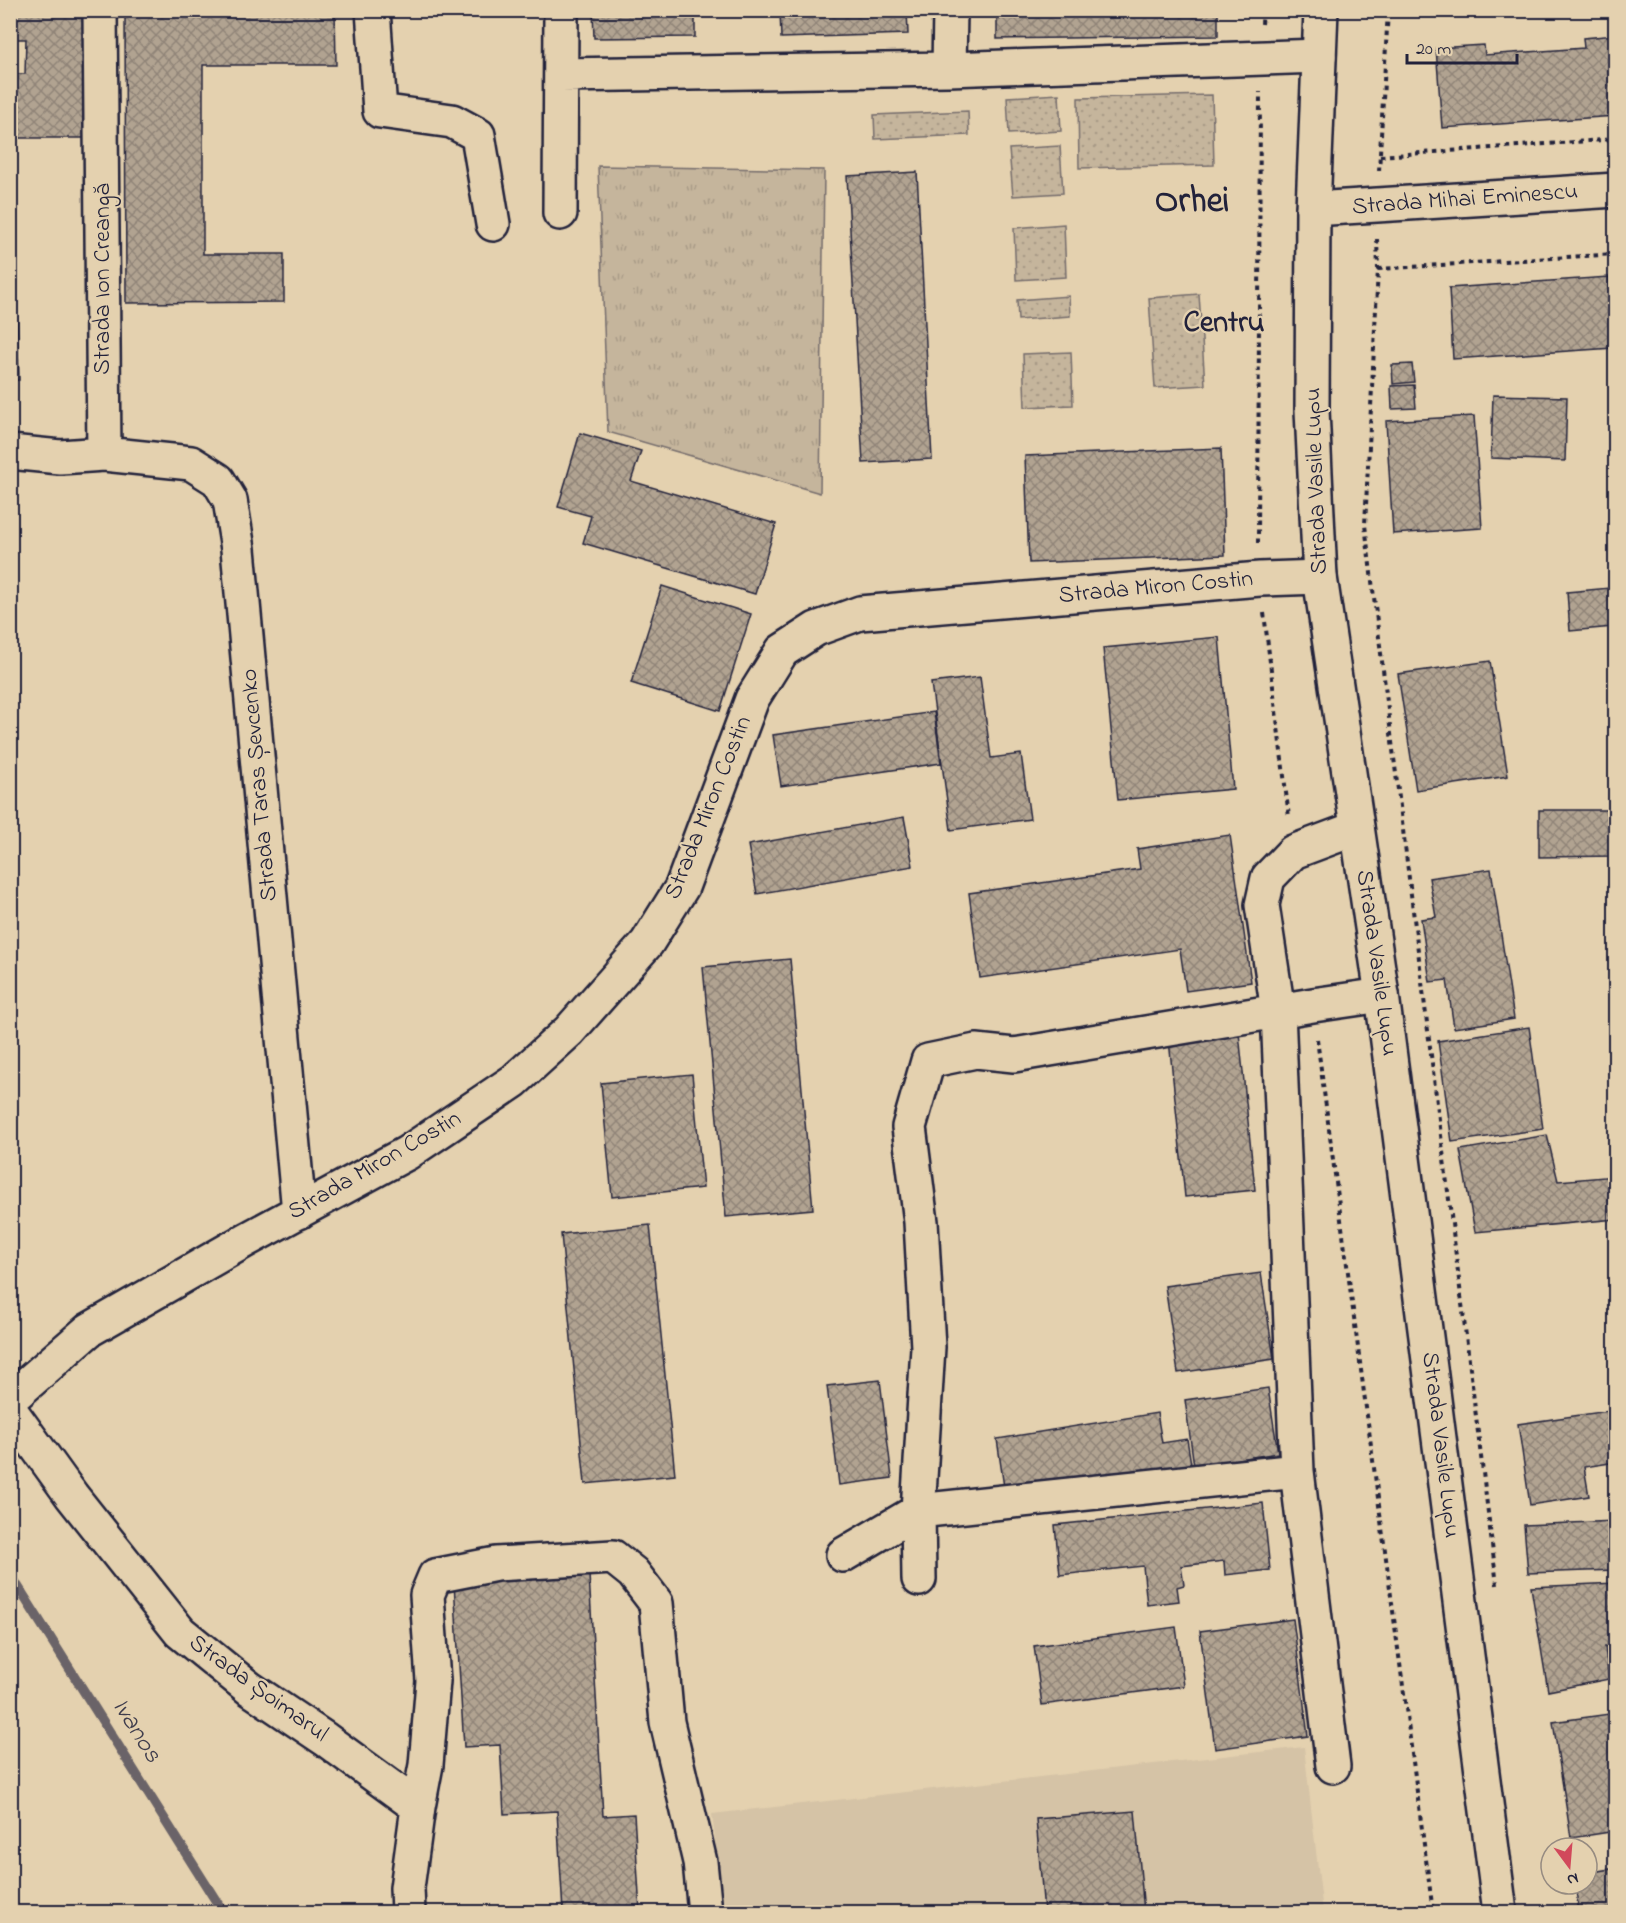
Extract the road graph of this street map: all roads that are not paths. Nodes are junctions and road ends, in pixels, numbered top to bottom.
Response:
1 (100, 10) edge
2 (373, 10) edge
3 (561, 10) edge
4 (950, 10) edge
5 (1321, 10) edge
6 (1319, 56) junction
7 (949, 69) junction
8 (561, 75) junction
9 (1616, 190) edge
10 (1314, 209) junction
11 (560, 213) dead end
12 (494, 225) dead end
13 (10, 452) edge
14 (104, 454) junction
15 (1320, 577) junction
16 (1357, 828) junction
17 (1382, 995) junction
18 (1278, 1011) junction
19 (299, 1212) junction
20 (10, 1399) edge
21 (10, 1410) edge
22 (1297, 1471) junction
23 (918, 1511) junction
24 (843, 1555) dead end
25 (919, 1579) dead end
26 (1333, 1766) dead end
27 (418, 1807) junction
28 (408, 1912) edge
29 (705, 1912) edge
30 (1500, 1912) edge

1 - 14 street, Strada Ion Creangă
2 - 12 street
3 - 8 street
4 - 7 street
5 - 6 street, Strada Vasile Lupu
6 - 7 street
6 - 10 street, Strada Vasile Lupu
7 - 8 street
8 - 11 street
9 - 10 street, Strada Mihai Eminescu
10 - 15 street, Strada Vasile Lupu
13 - 14 street
14 - 19 street, Strada Taras Șevcenko
15 - 16 street, Strada Vasile Lupu
15 - 19 street, Strada Miron Costin
16 - 17 street, Strada Vasile Lupu
16 - 18 street
17 - 18 street
17 - 30 street, Strada Vasile Lupu
18 - 22 street
18 - 23 street
19 - 20 street, Strada Miron Costin
21 - 27 street, Strada Șoimarul
22 - 23 street
22 - 26 street
23 - 24 street
23 - 25 street
27 - 28 street
27 - 29 street

